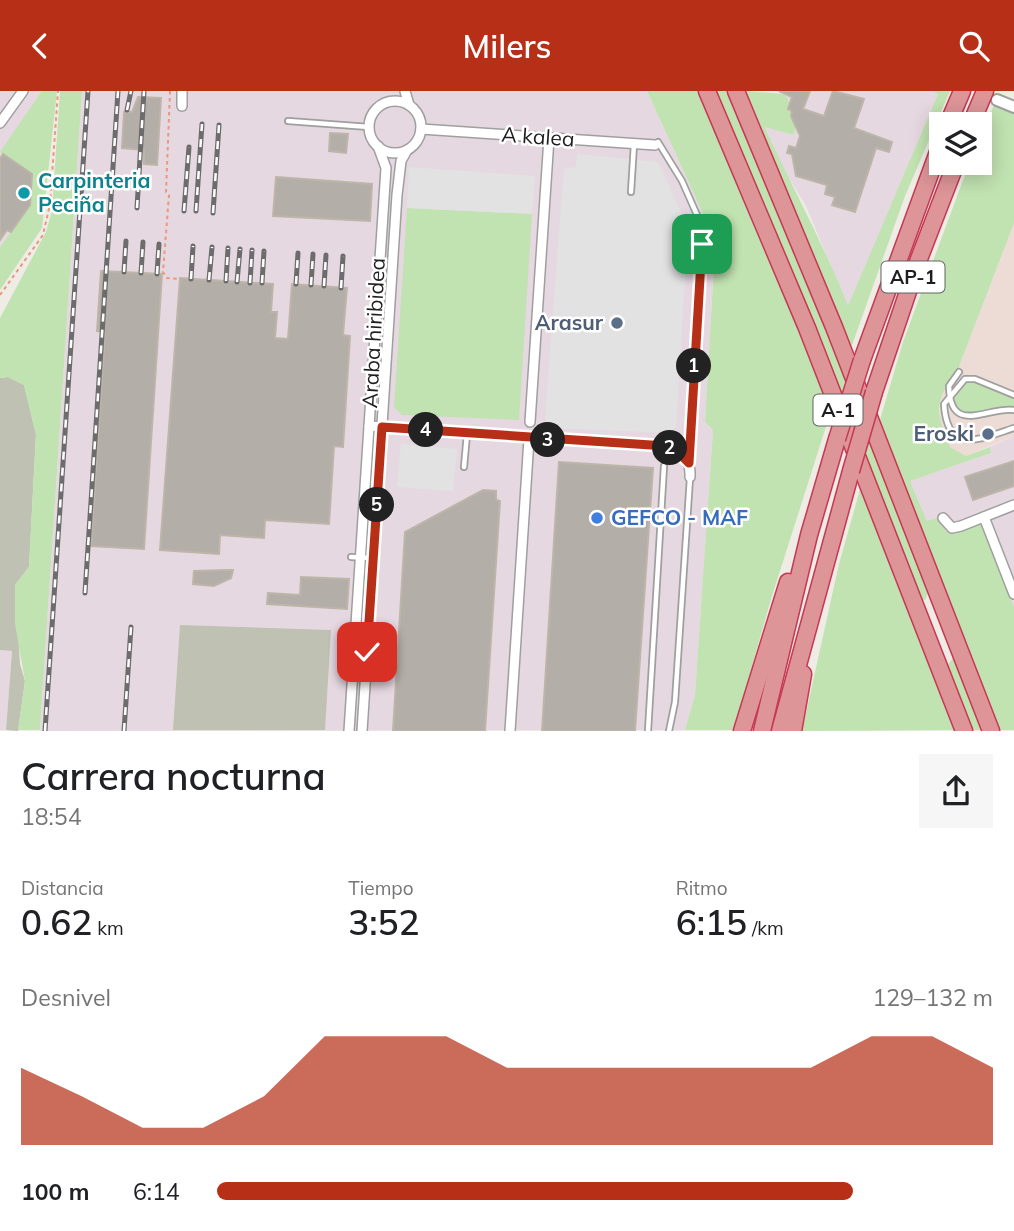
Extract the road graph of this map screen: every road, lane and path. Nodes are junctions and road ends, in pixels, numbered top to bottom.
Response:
1 (23, 91) edge
2 (58, 91) edge
3 (170, 91) edge
4 (182, 91) edge
5 (391, 91) edge
6 (405, 91) edge
7 (707, 91) edge
8 (736, 91) edge
9 (962, 91) edge
10 (991, 96) edge
11 (384, 104) junction
12 (409, 105) junction
13 (182, 106) dead end
14 (1014, 107) edge
15 (953, 112) edge
16 (980, 112) edge
17 (288, 121) dead end
18 (0, 123) edge
19 (369, 127) junction
20 (421, 129) junction
21 (549, 138) junction
22 (634, 144) junction
23 (657, 144) joint
24 (378, 146) junction
25 (407, 150) junction
26 (930, 175) edge
27 (952, 175) edge
28 (631, 193) dead end
29 (179, 279) dead end
30 (0, 295) edge
31 (959, 372) dead end
32 (949, 394) junction
33 (1014, 395) edge
34 (1014, 410) edge
35 (530, 422) dead end
36 (369, 426) junction
37 (382, 427) junction
38 (1014, 428) edge
39 (467, 434) junction
40 (529, 439) junction
41 (689, 463) junction
42 (464, 467) dead end
43 (664, 467) dead end
44 (690, 477) joint
45 (1014, 505) edge
46 (984, 517) junction
47 (943, 518) dead end
48 (809, 535) junction
49 (356, 557) junction
50 (373, 558) junction
51 (1014, 594) edge
52 (808, 627) junction
53 (349, 730) edge
54 (362, 730) edge
55 (510, 730) edge
56 (648, 730) edge
57 (669, 730) edge
58 (742, 730) edge
59 (762, 730) edge
60 (780, 730) edge
61 (793, 730) edge
62 (964, 730) edge
63 (991, 730) edge

1 - 18 street
2 - 30 path
3 - 29 path
4 - 13 street
5 - 11 street
6 - 12 street
7 - 62 highway, A-1
8 - 63 highway, A-1
9 - 15 highway
10 - 14 street
10 - 16 highway
11 - 12 street
11 - 19 street
12 - 20 street
17 - 19 lane
19 - 24 street
20 - 21 street, A kalea
20 - 25 street
21 - 22 street, A kalea
21 - 35 street
22 - 23 street, A kalea
22 - 28 lane
23 - 41 lane
24 - 25 street
24 - 36 street, Araba hiribidea
25 - 37 street, Araba hiribidea
26 - 48 highway, AP-1, bridge
27 - 52 highway, AP-1, bridge
31 - 32 lane
32 - 33 lane
32 - 34 lane
32 - 38 lane
36 - 37 street
36 - 49 street, Araba hiribidea
37 - 39 street
37 - 50 street, Araba hiribidea
39 - 40 street
39 - 42 lane
40 - 41 street
40 - 55 street
41 - 44 street
43 - 56 lane
44 - 57 lane
45 - 46 street
46 - 47 street
46 - 51 street
48 - 58 highway
48 - 59 highway, AP-1
49 - 50 lane
49 - 53 street, Araba hiribidea
50 - 54 street, Araba hiribidea
52 - 60 highway, AP-1
52 - 61 highway

